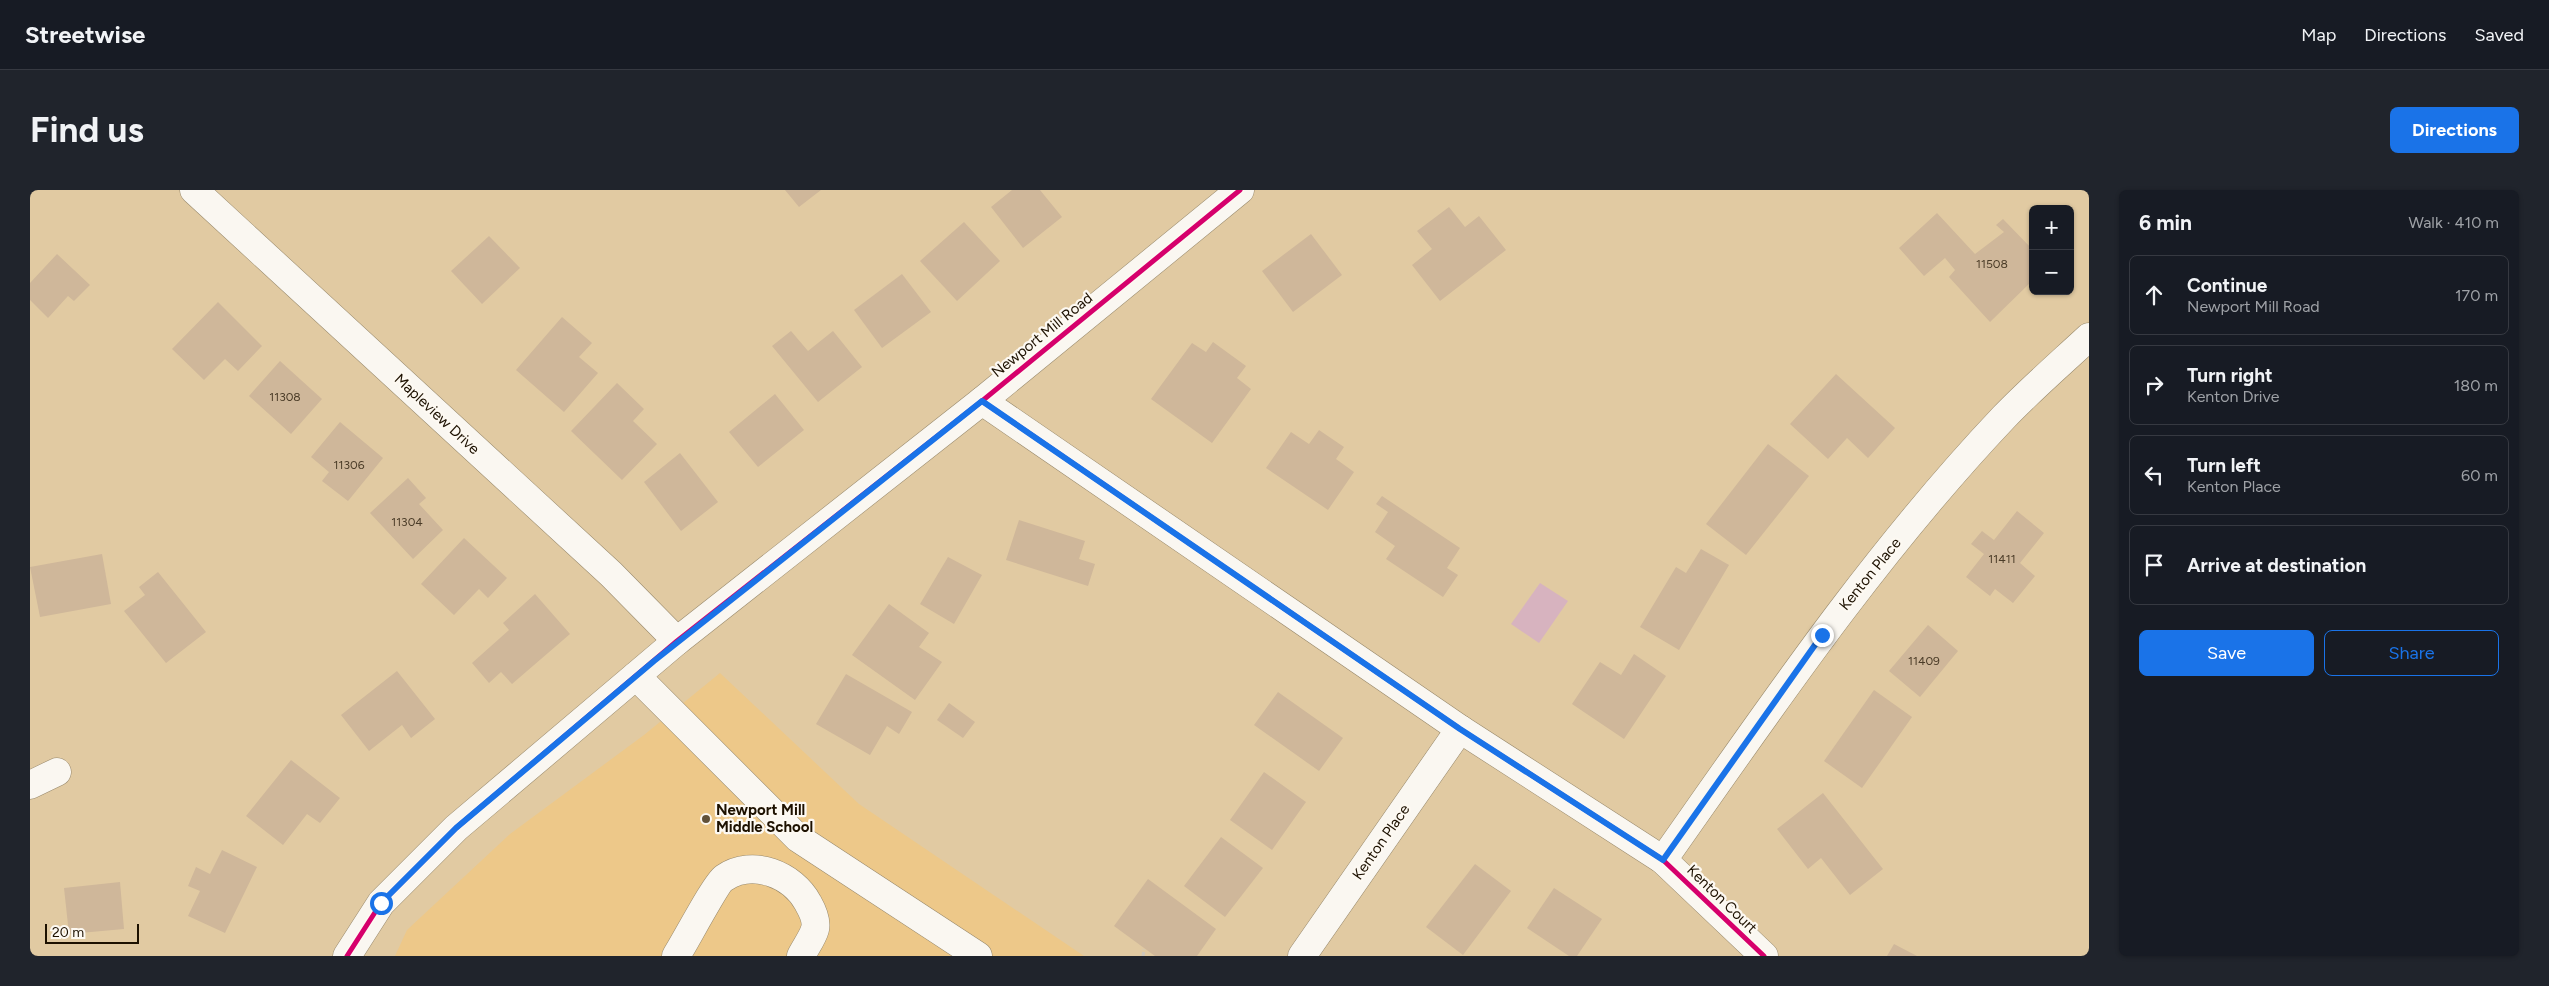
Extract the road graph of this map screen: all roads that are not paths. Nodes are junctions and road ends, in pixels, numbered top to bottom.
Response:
1 (194, 190) edge
2 (1240, 190) edge
3 (2089, 337) edge
4 (982, 401) junction
5 (677, 641) junction
6 (636, 676) junction
7 (1460, 729) junction
8 (57, 772) dead end
9 (30, 785) edge
10 (1663, 860) junction
11 (347, 956) edge
12 (676, 956) edge
13 (801, 956) edge
14 (978, 956) edge
15 (1302, 956) edge
16 (1764, 956) edge

1 - 5 street, Mapleview Drive
2 - 4 street, Newport Mill Road
3 - 10 street, Kenton Place
4 - 5 street, Newport Mill Road
4 - 7 street, Kenton Court
5 - 6 street, Newport Mill Road
6 - 11 street, Newport Mill Road
6 - 14 street
7 - 10 street, Kenton Court
7 - 15 street, Kenton Place
8 - 9 street
10 - 16 street, Kenton Court
12 - 13 street

